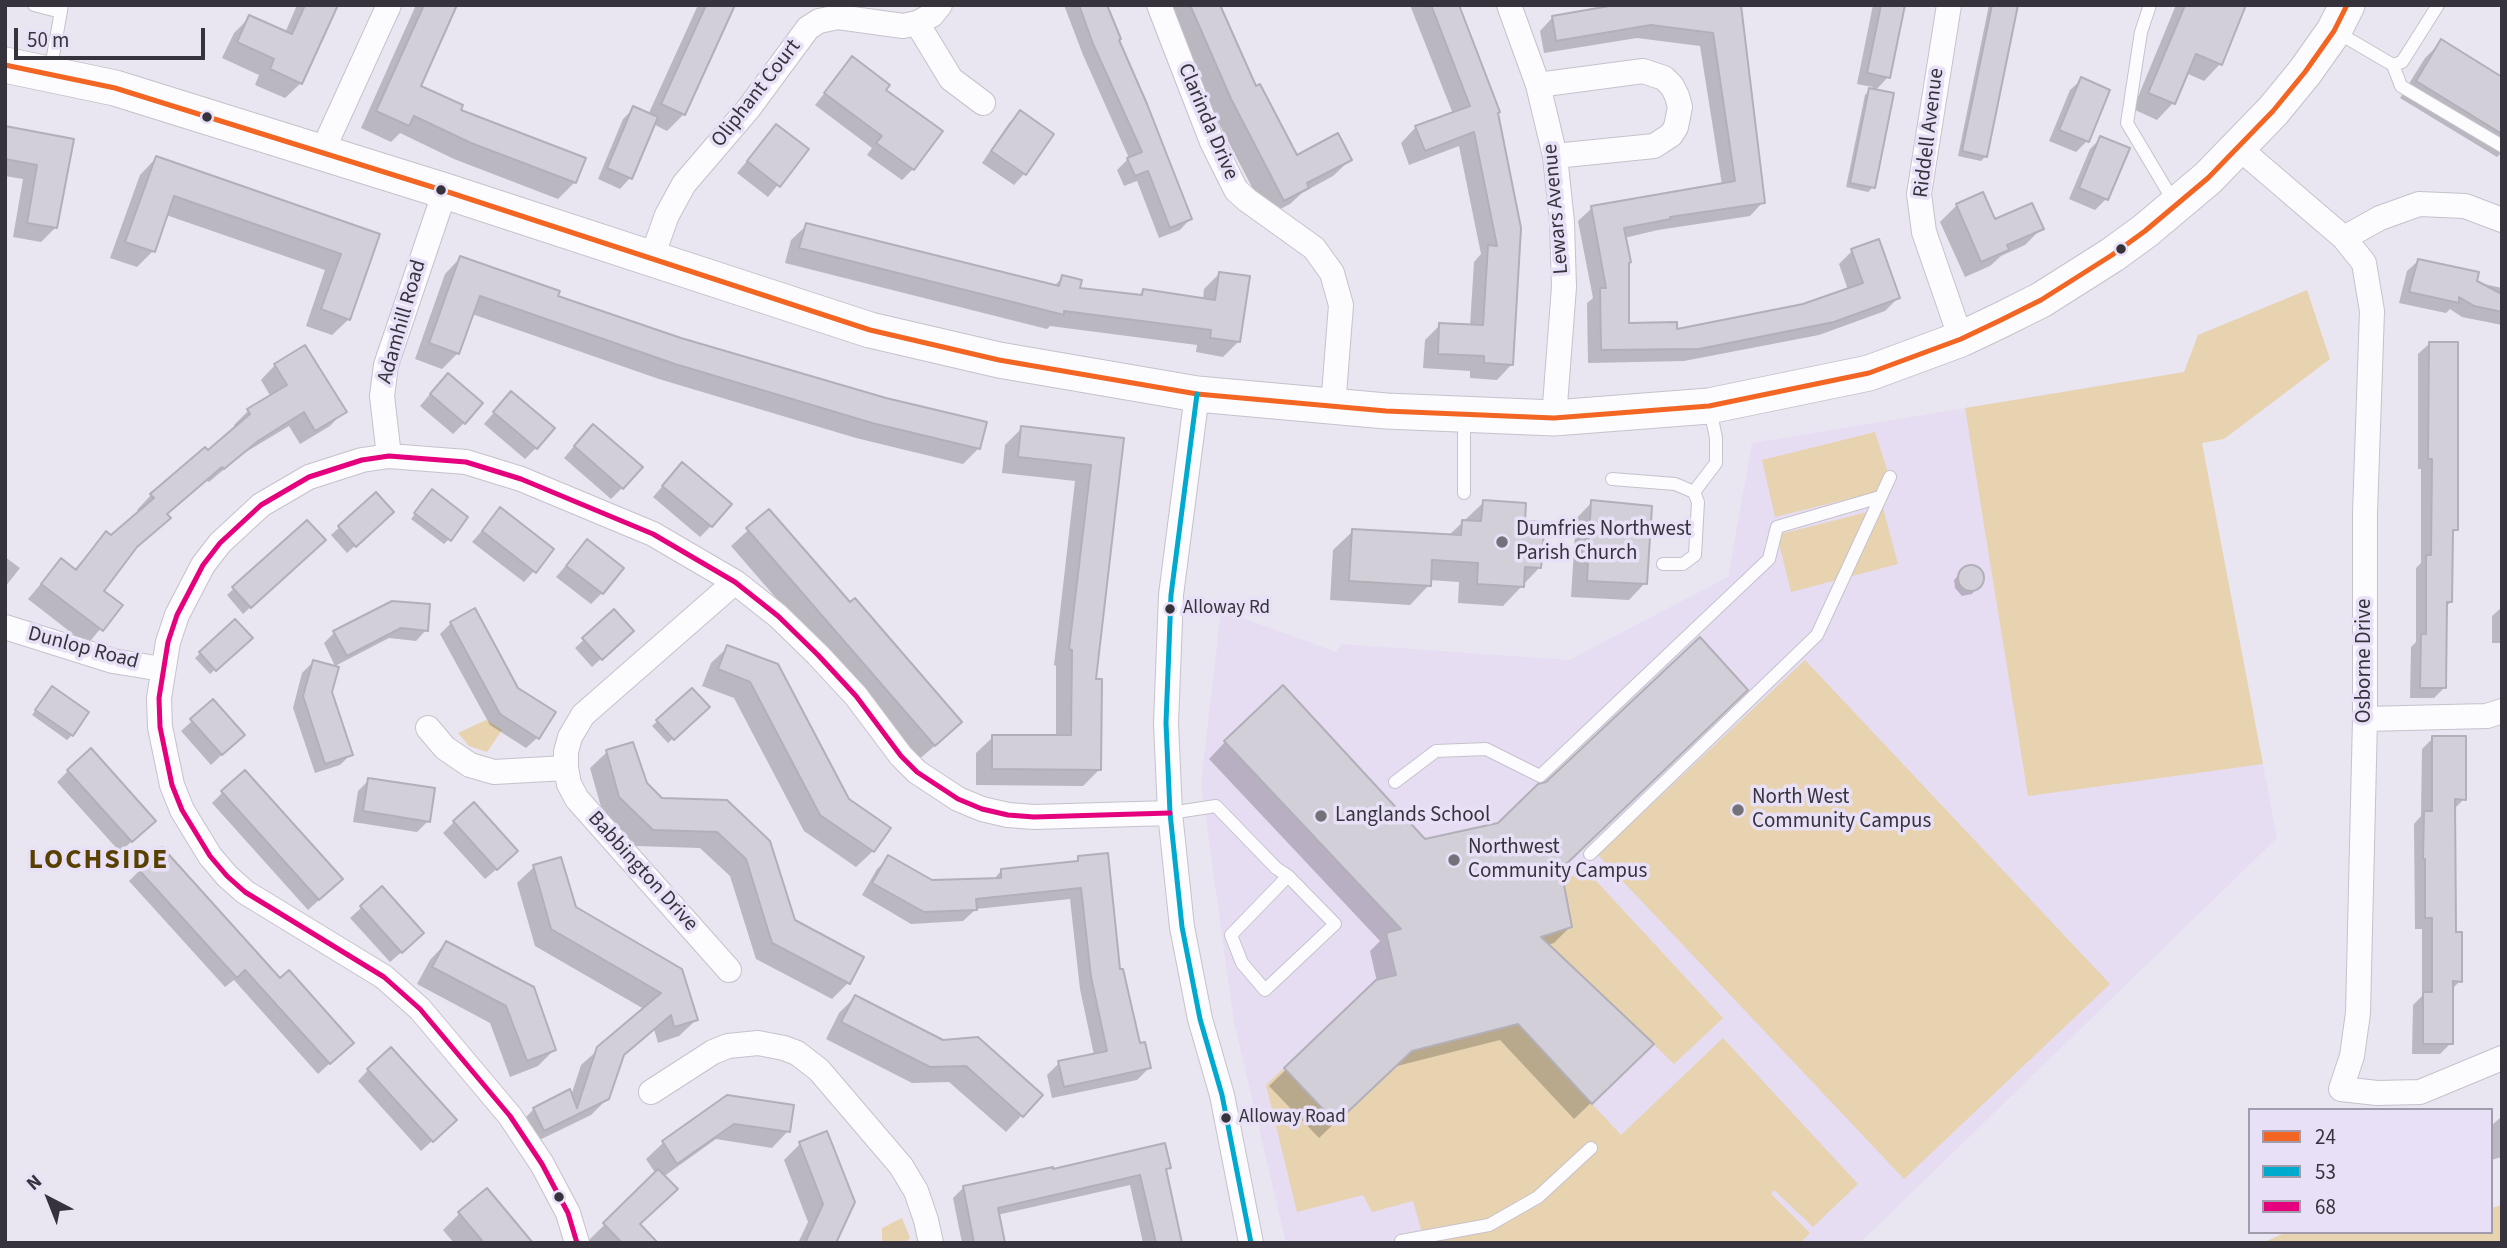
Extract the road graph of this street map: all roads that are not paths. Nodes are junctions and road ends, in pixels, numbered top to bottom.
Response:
1 (34, 5) edge
2 (389, 5) edge
3 (940, 5) edge
4 (1159, 5) edge
5 (1509, 5) edge
6 (1949, 5) edge
7 (2150, 5) edge
8 (2438, 5) edge
9 (61, 8) edge
10 (2341, 18) edge
11 (917, 23) junction
12 (5, 65) edge
13 (2393, 65) junction
14 (50, 73) junction
15 (1538, 85) junction
16 (983, 103) dead end
17 (2502, 146) edge
18 (2239, 148) junction
19 (322, 152) junction
20 (1555, 156) junction
21 (445, 191) junction
22 (2176, 206) junction
23 (2502, 220) edge
24 (2344, 238) junction
25 (652, 257) junction
26 (1961, 339) junction
27 (1197, 394) junction
28 (1709, 406) junction
29 (1333, 407) junction
30 (1464, 414) junction
31 (1554, 418) junction
32 (389, 456) junction
33 (1890, 477) dead end
34 (1612, 479) dead end
35 (1694, 492) junction
36 (1464, 493) dead end
37 (1880, 497) junction
38 (1663, 564) dead end
39 (735, 582) junction
40 (5, 627) edge
41 (162, 669) junction
42 (2502, 711) edge
43 (2365, 719) junction
44 (428, 728) dead end
45 (566, 768) junction
46 (1395, 782) dead end
47 (1170, 813) junction
48 (1590, 854) dead end
49 (1288, 876) junction
50 (729, 970) dead end
51 (2502, 1058) edge
52 (651, 1092) dead end
53 (1591, 1148) dead end
54 (1398, 1242) edge
55 (576, 1243) edge
56 (931, 1243) edge
57 (1251, 1243) edge

1 - 9 lane
2 - 19 street
3 - 11 street
4 - 29 street, Clarinda Drive
5 - 15 street, Lewars Avenue
6 - 26 street, Riddell Avenue
7 - 22 lane
8 - 13 lane
9 - 14 lane
10 - 13 lane
10 - 18 street
11 - 16 street
11 - 25 street, Oliphant Court
12 - 14 street
13 - 17 lane
14 - 19 street
15 - 20 street, Lewars Avenue
15 - 20 street
18 - 22 street
18 - 24 street, Osborne Drive
19 - 21 street
20 - 31 street, Lewars Avenue
21 - 25 street
21 - 32 street, Adamhill Road
22 - 26 street
23 - 24 street
24 - 43 street, Osborne Drive
25 - 27 street
26 - 28 street
27 - 29 street
27 - 47 street
28 - 31 street
28 - 35 lane
29 - 30 street
30 - 31 street
30 - 36 lane
32 - 39 street
32 - 41 street
33 - 37 lane
34 - 35 lane
35 - 38 lane
37 - 46 lane
37 - 48 lane
39 - 45 street
39 - 47 street
40 - 41 street, Dunlop Road
41 - 55 street
42 - 43 street
43 - 51 street, Osborne Drive
44 - 45 street
45 - 50 street, Babbington Drive
47 - 49 lane
47 - 57 street
49 - 49 lane
52 - 56 street
53 - 54 lane

